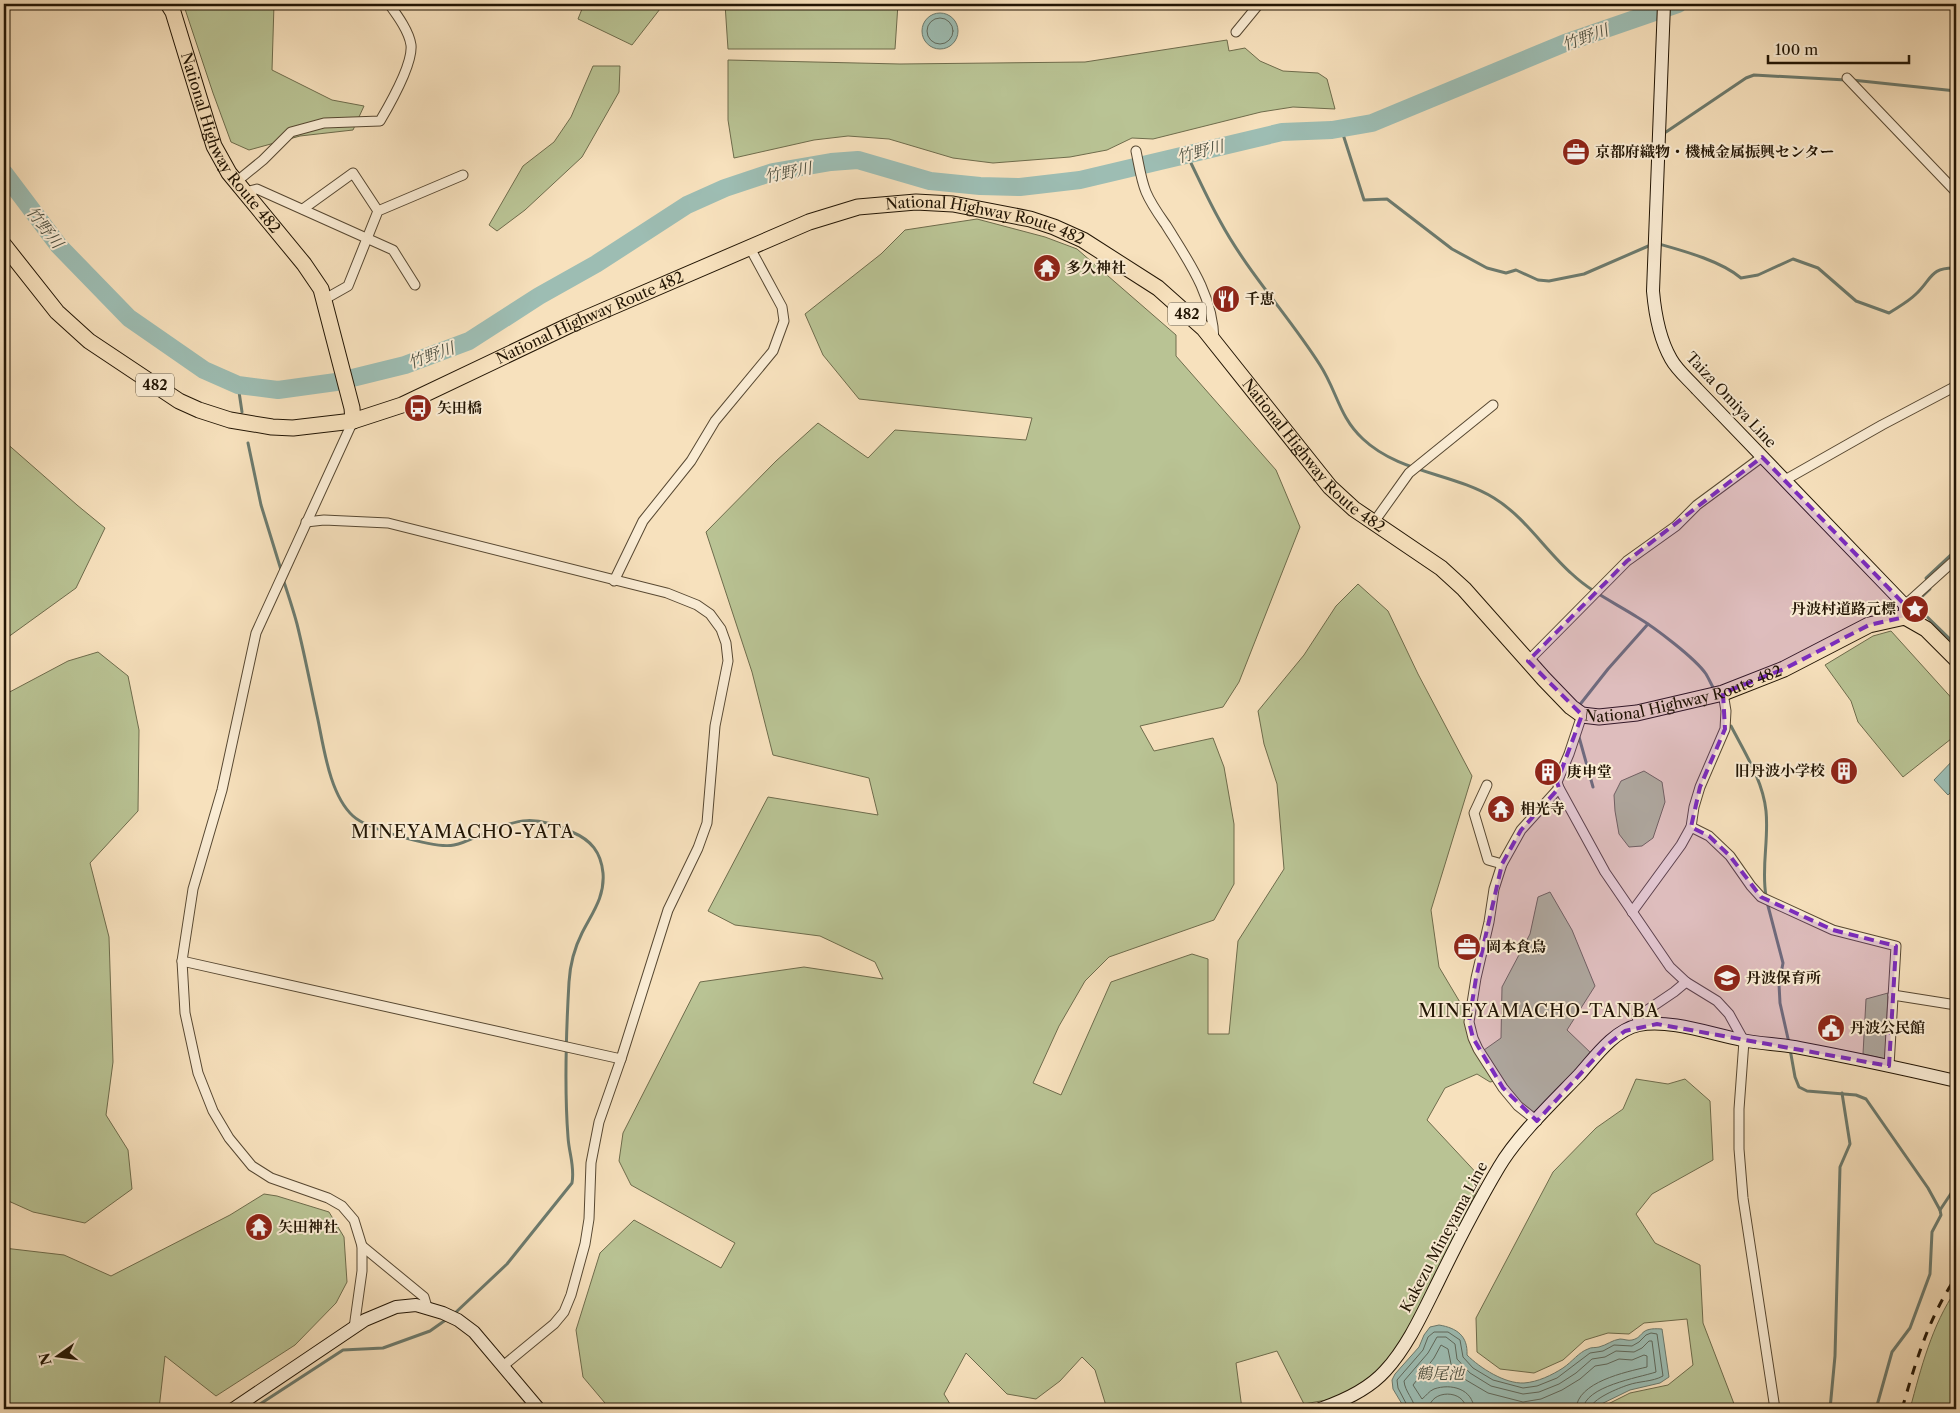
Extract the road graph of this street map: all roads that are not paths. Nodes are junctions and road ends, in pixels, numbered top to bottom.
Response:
1 (168, 4) edge
2 (389, 4) edge
3 (1259, 4) edge
4 (1664, 4) edge
5 (1236, 32) dead end
6 (1847, 78) dead end
7 (1136, 151) dead end
8 (463, 176) dead end
9 (241, 187) junction
10 (1956, 192) edge
11 (302, 209) junction
12 (378, 211) junction
13 (368, 239) junction
14 (4, 245) edge
15 (750, 248) junction
16 (415, 285) dead end
17 (324, 299) junction
18 (1214, 341) junction
19 (1956, 386) edge
20 (1493, 405) dead end
21 (353, 415) junction
22 (1762, 457) junction
23 (1785, 480) junction
24 (306, 522) junction
25 (1374, 522) junction
26 (1956, 559) edge
27 (614, 581) junction
28 (1905, 611) junction
29 (1956, 659) edge
30 (1528, 661) junction
31 (1723, 693) junction
32 (1582, 715) junction
33 (1487, 785) dead end
34 (1559, 788) junction
35 (1691, 826) junction
36 (1502, 864) junction
37 (1632, 912) junction
38 (182, 961) junction
39 (1686, 982) junction
40 (1893, 995) junction
41 (1956, 1005) edge
42 (1638, 1025) junction
43 (1744, 1040) junction
44 (621, 1059) junction
45 (1889, 1066) junction
46 (1956, 1081) edge
47 (1537, 1121) junction
48 (362, 1246) junction
49 (427, 1307) junction
50 (354, 1328) junction
51 (503, 1366) junction
52 (241, 1407) edge
53 (539, 1409) edge
54 (1320, 1409) edge
55 (1775, 1409) edge

1 - 9 highway, National Highway Route 482
2 - 9 street
3 - 5 street
4 - 22 main road, Taiza Omiya Line
6 - 10 street
7 - 18 street
8 - 12 street
9 - 11 street
9 - 17 highway, National Highway Route 482
11 - 12 street
11 - 13 street
12 - 13 street
13 - 16 street
13 - 17 street
14 - 21 highway, 482
15 - 18 highway, National Highway Route 482 / 482
15 - 21 highway, National Highway Route 482 / 482
15 - 27 street
17 - 21 highway, National Highway Route 482
18 - 25 highway, National Highway Route 482 / 482
19 - 23 street
20 - 25 street
21 - 24 street
22 - 23 main road, Taiza Omiya Line
22 - 30 street
23 - 28 main road, Taiza Omiya Line
24 - 27 street
24 - 38 street
25 - 30 highway, National Highway Route 482 / 482
26 - 28 street
27 - 44 street
28 - 29 highway
28 - 31 highway, National Highway Route 482
30 - 32 highway, National Highway Route 482 / 482
31 - 32 highway, National Highway Route 482
31 - 35 street
32 - 34 street
33 - 36 street
34 - 36 street
34 - 37 street
35 - 37 street
35 - 40 street
36 - 47 street
37 - 39 street
38 - 44 street
38 - 48 street
39 - 42 street
39 - 43 street
40 - 41 street
40 - 45 street
42 - 43 main road, Kakezu Mineyama Line
42 - 47 main road, Kakezu Mineyama Line
43 - 45 main road, Kakezu Mineyama Line
43 - 55 street
44 - 51 street
45 - 46 main road, Kakezu Mineyama Line
47 - 54 main road, Kakezu Mineyama Line
48 - 49 street
48 - 50 street
49 - 50 main road
49 - 51 main road
50 - 52 main road
51 - 53 main road

